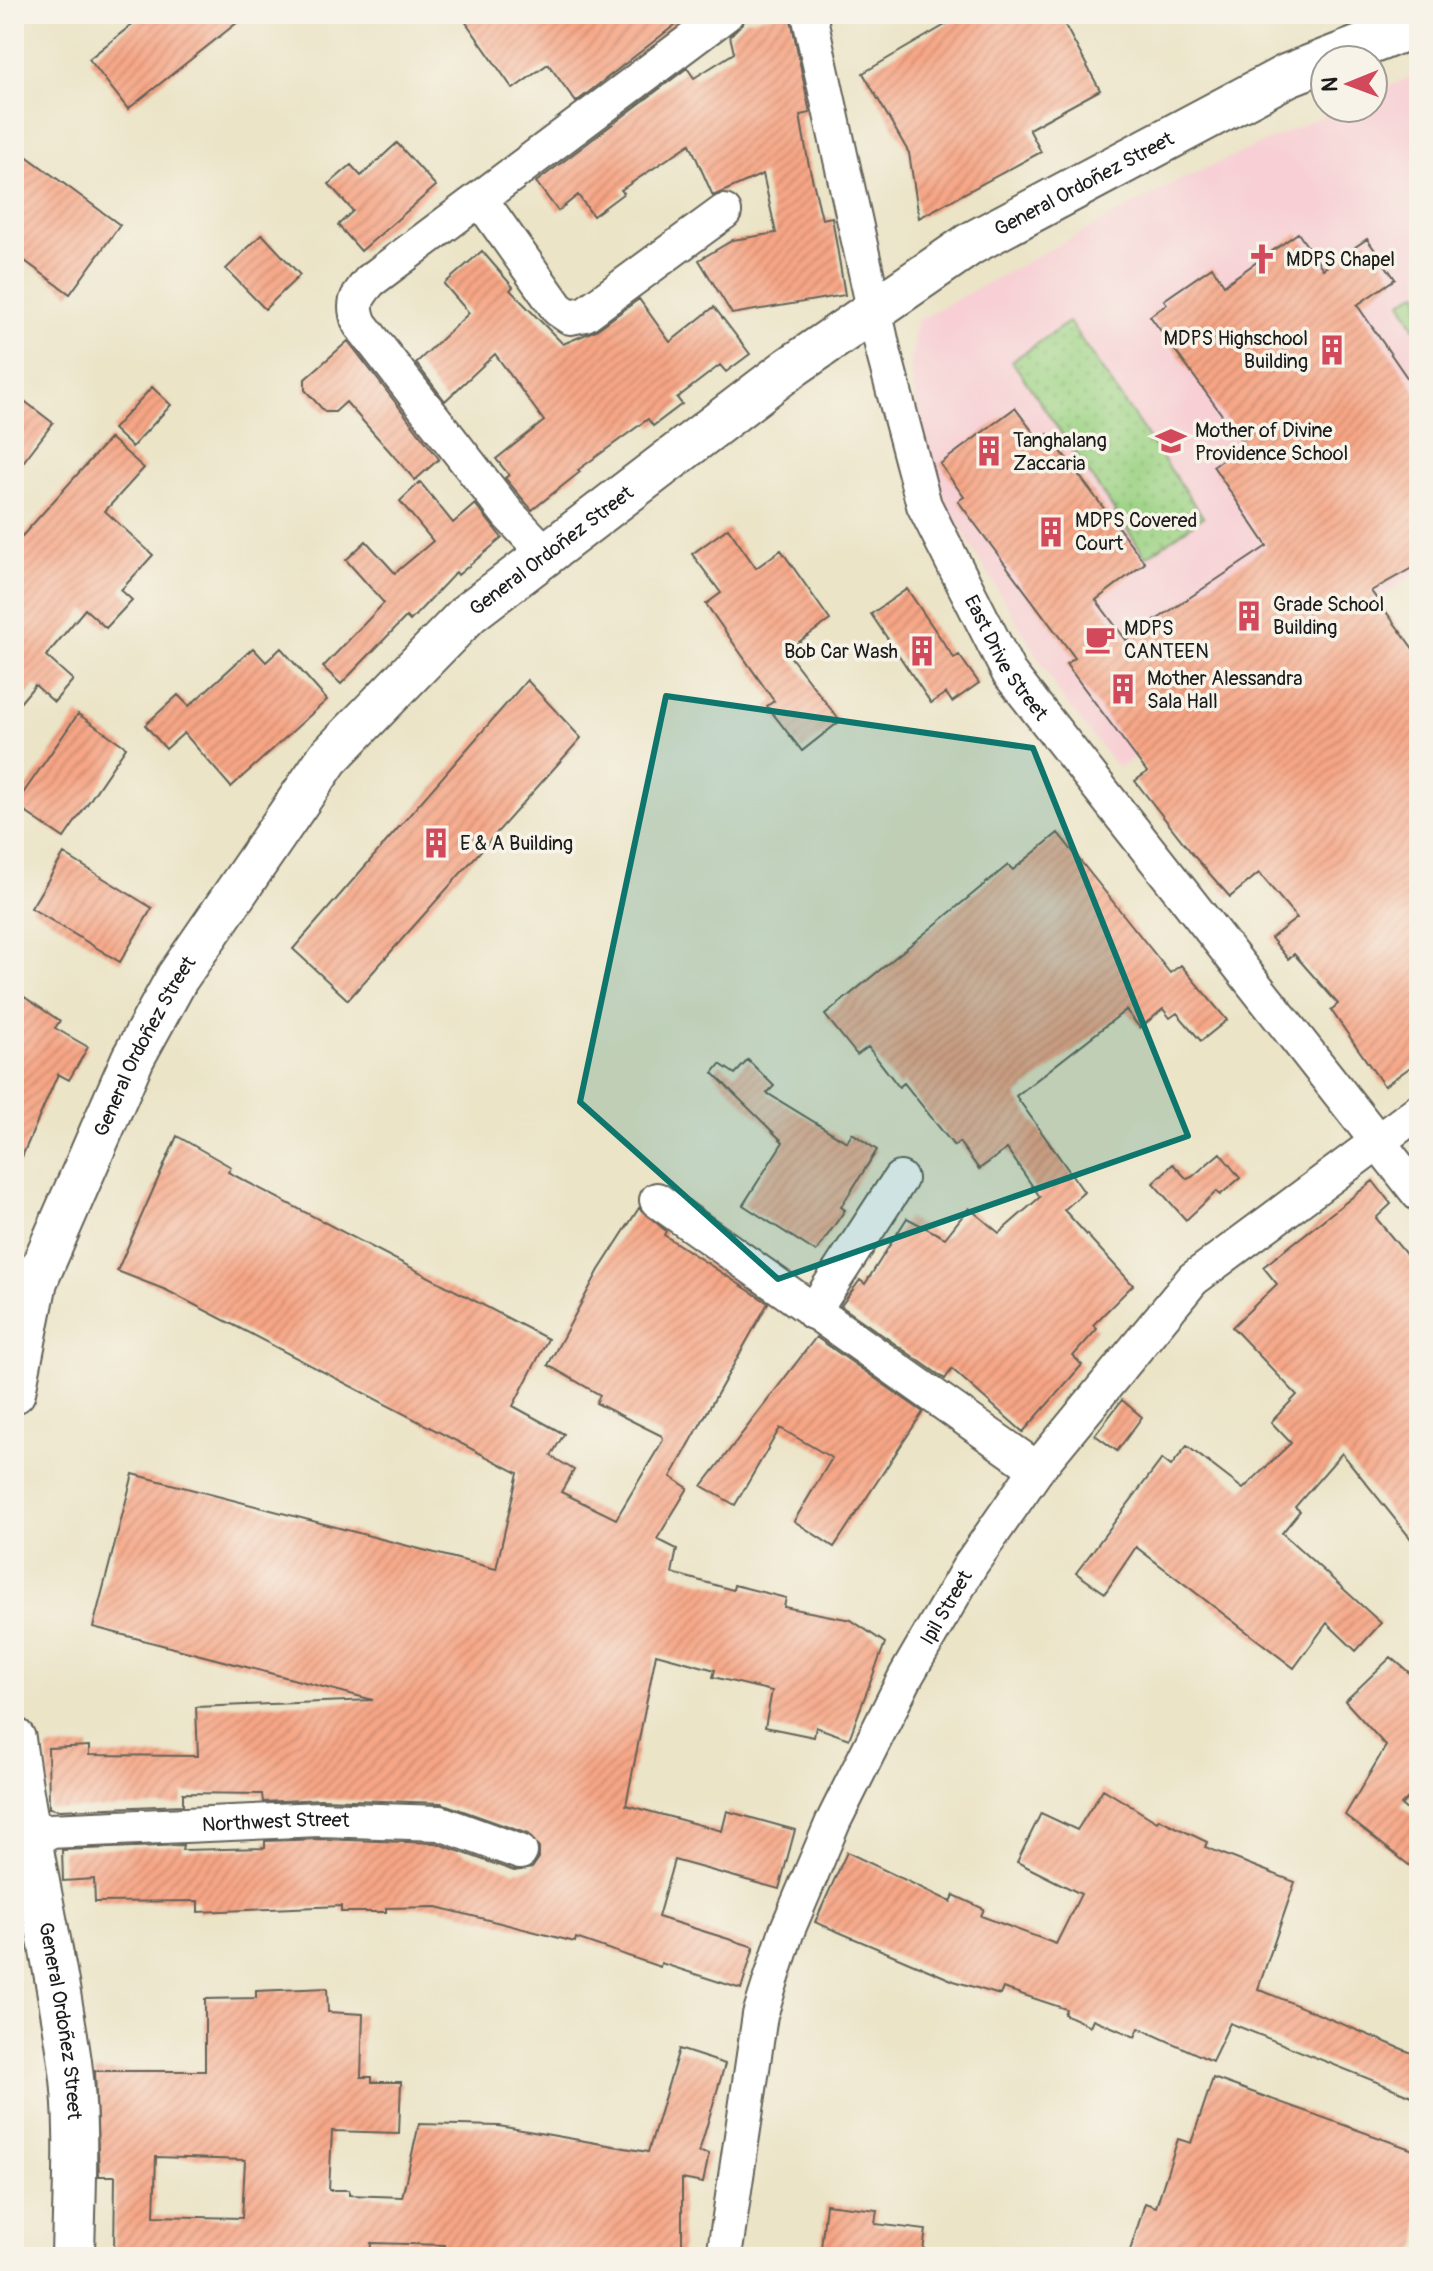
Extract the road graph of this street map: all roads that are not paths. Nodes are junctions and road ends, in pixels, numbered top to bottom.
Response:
1 (726, 14) edge
2 (809, 14) edge
3 (1419, 24) edge
4 (480, 199) junction
5 (724, 212) dead end
6 (873, 309) junction
7 (544, 552) junction
8 (1419, 1111) edge
9 (1376, 1142) junction
10 (900, 1179) dead end
11 (1419, 1194) edge
12 (657, 1200) dead end
13 (813, 1312) junction
14 (14, 1392) edge
15 (1037, 1469) junction
16 (14, 1739) edge
17 (26, 1832) junction
18 (520, 1852) dead end
19 (73, 2257) edge
20 (724, 2257) edge

1 - 4 street
2 - 6 street, East Drive Street
3 - 6 main road, General Ordoñez Street
4 - 5 street
4 - 7 street
6 - 7 main road, General Ordoñez Street
6 - 9 street, East Drive Street
7 - 14 main road, General Ordoñez Street
8 - 9 street, Ipil Street
9 - 11 street, East Drive Street
9 - 15 street, Ipil Street
10 - 13 street
12 - 13 street
13 - 15 street
15 - 20 street, Ipil Street
16 - 17 main road, General Ordoñez Street
17 - 18 street, Northwest Street
17 - 19 main road, General Ordoñez Street

